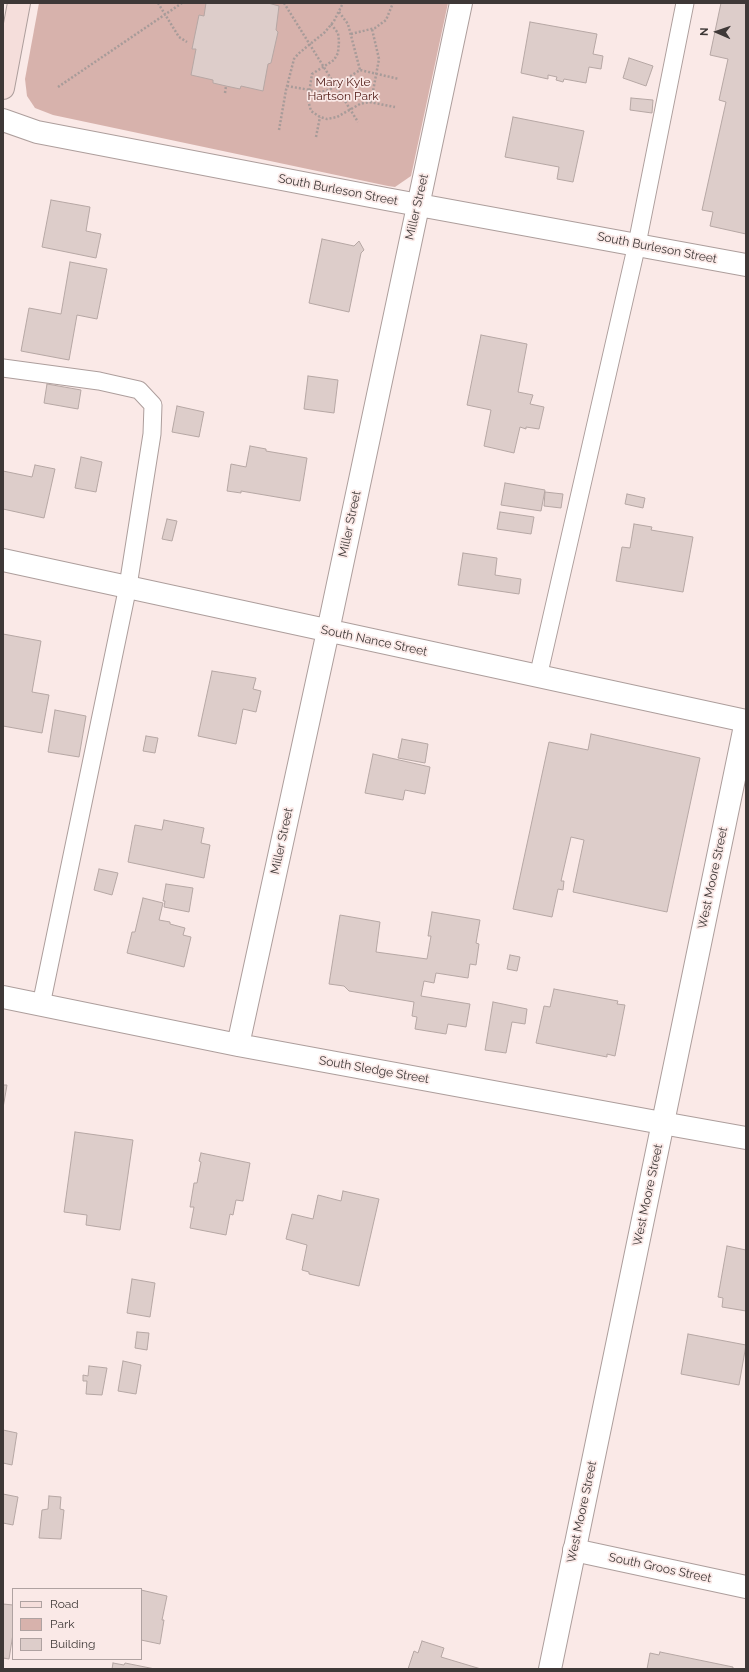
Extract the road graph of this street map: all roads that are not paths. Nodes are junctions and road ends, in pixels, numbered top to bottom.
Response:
1 (19, 3) edge
2 (461, 3) edge
3 (685, 3) edge
4 (3, 88) edge
5 (3, 120) edge
6 (419, 205) junction
7 (637, 244) junction
8 (746, 265) edge
9 (3, 368) edge
10 (3, 560) edge
11 (128, 586) junction
12 (328, 631) junction
13 (538, 677) junction
14 (746, 721) edge
15 (3, 997) edge
16 (42, 1005) junction
17 (238, 1045) junction
18 (662, 1123) junction
19 (746, 1138) edge
20 (574, 1550) junction
21 (746, 1587) edge
22 (550, 1669) edge

1 - 4 main road
2 - 6 street, Miller Street
3 - 7 lane
5 - 6 street, South Burleson Street
6 - 7 street, South Burleson Street
6 - 12 street, Miller Street
7 - 8 street, South Burleson Street
7 - 13 lane
9 - 11 lane
10 - 11 street, South Nance Street
11 - 12 street, South Nance Street
11 - 16 lane
12 - 13 street, South Nance Street
12 - 17 street, Miller Street
13 - 14 street, South Nance Street
14 - 18 street, West Moore Street
15 - 16 street, South Sledge Street
16 - 17 street, South Sledge Street
17 - 18 street, South Sledge Street
18 - 19 street, South Sledge Street
18 - 20 street, West Moore Street
20 - 21 street, South Groos Street
20 - 22 street, West Moore Street

